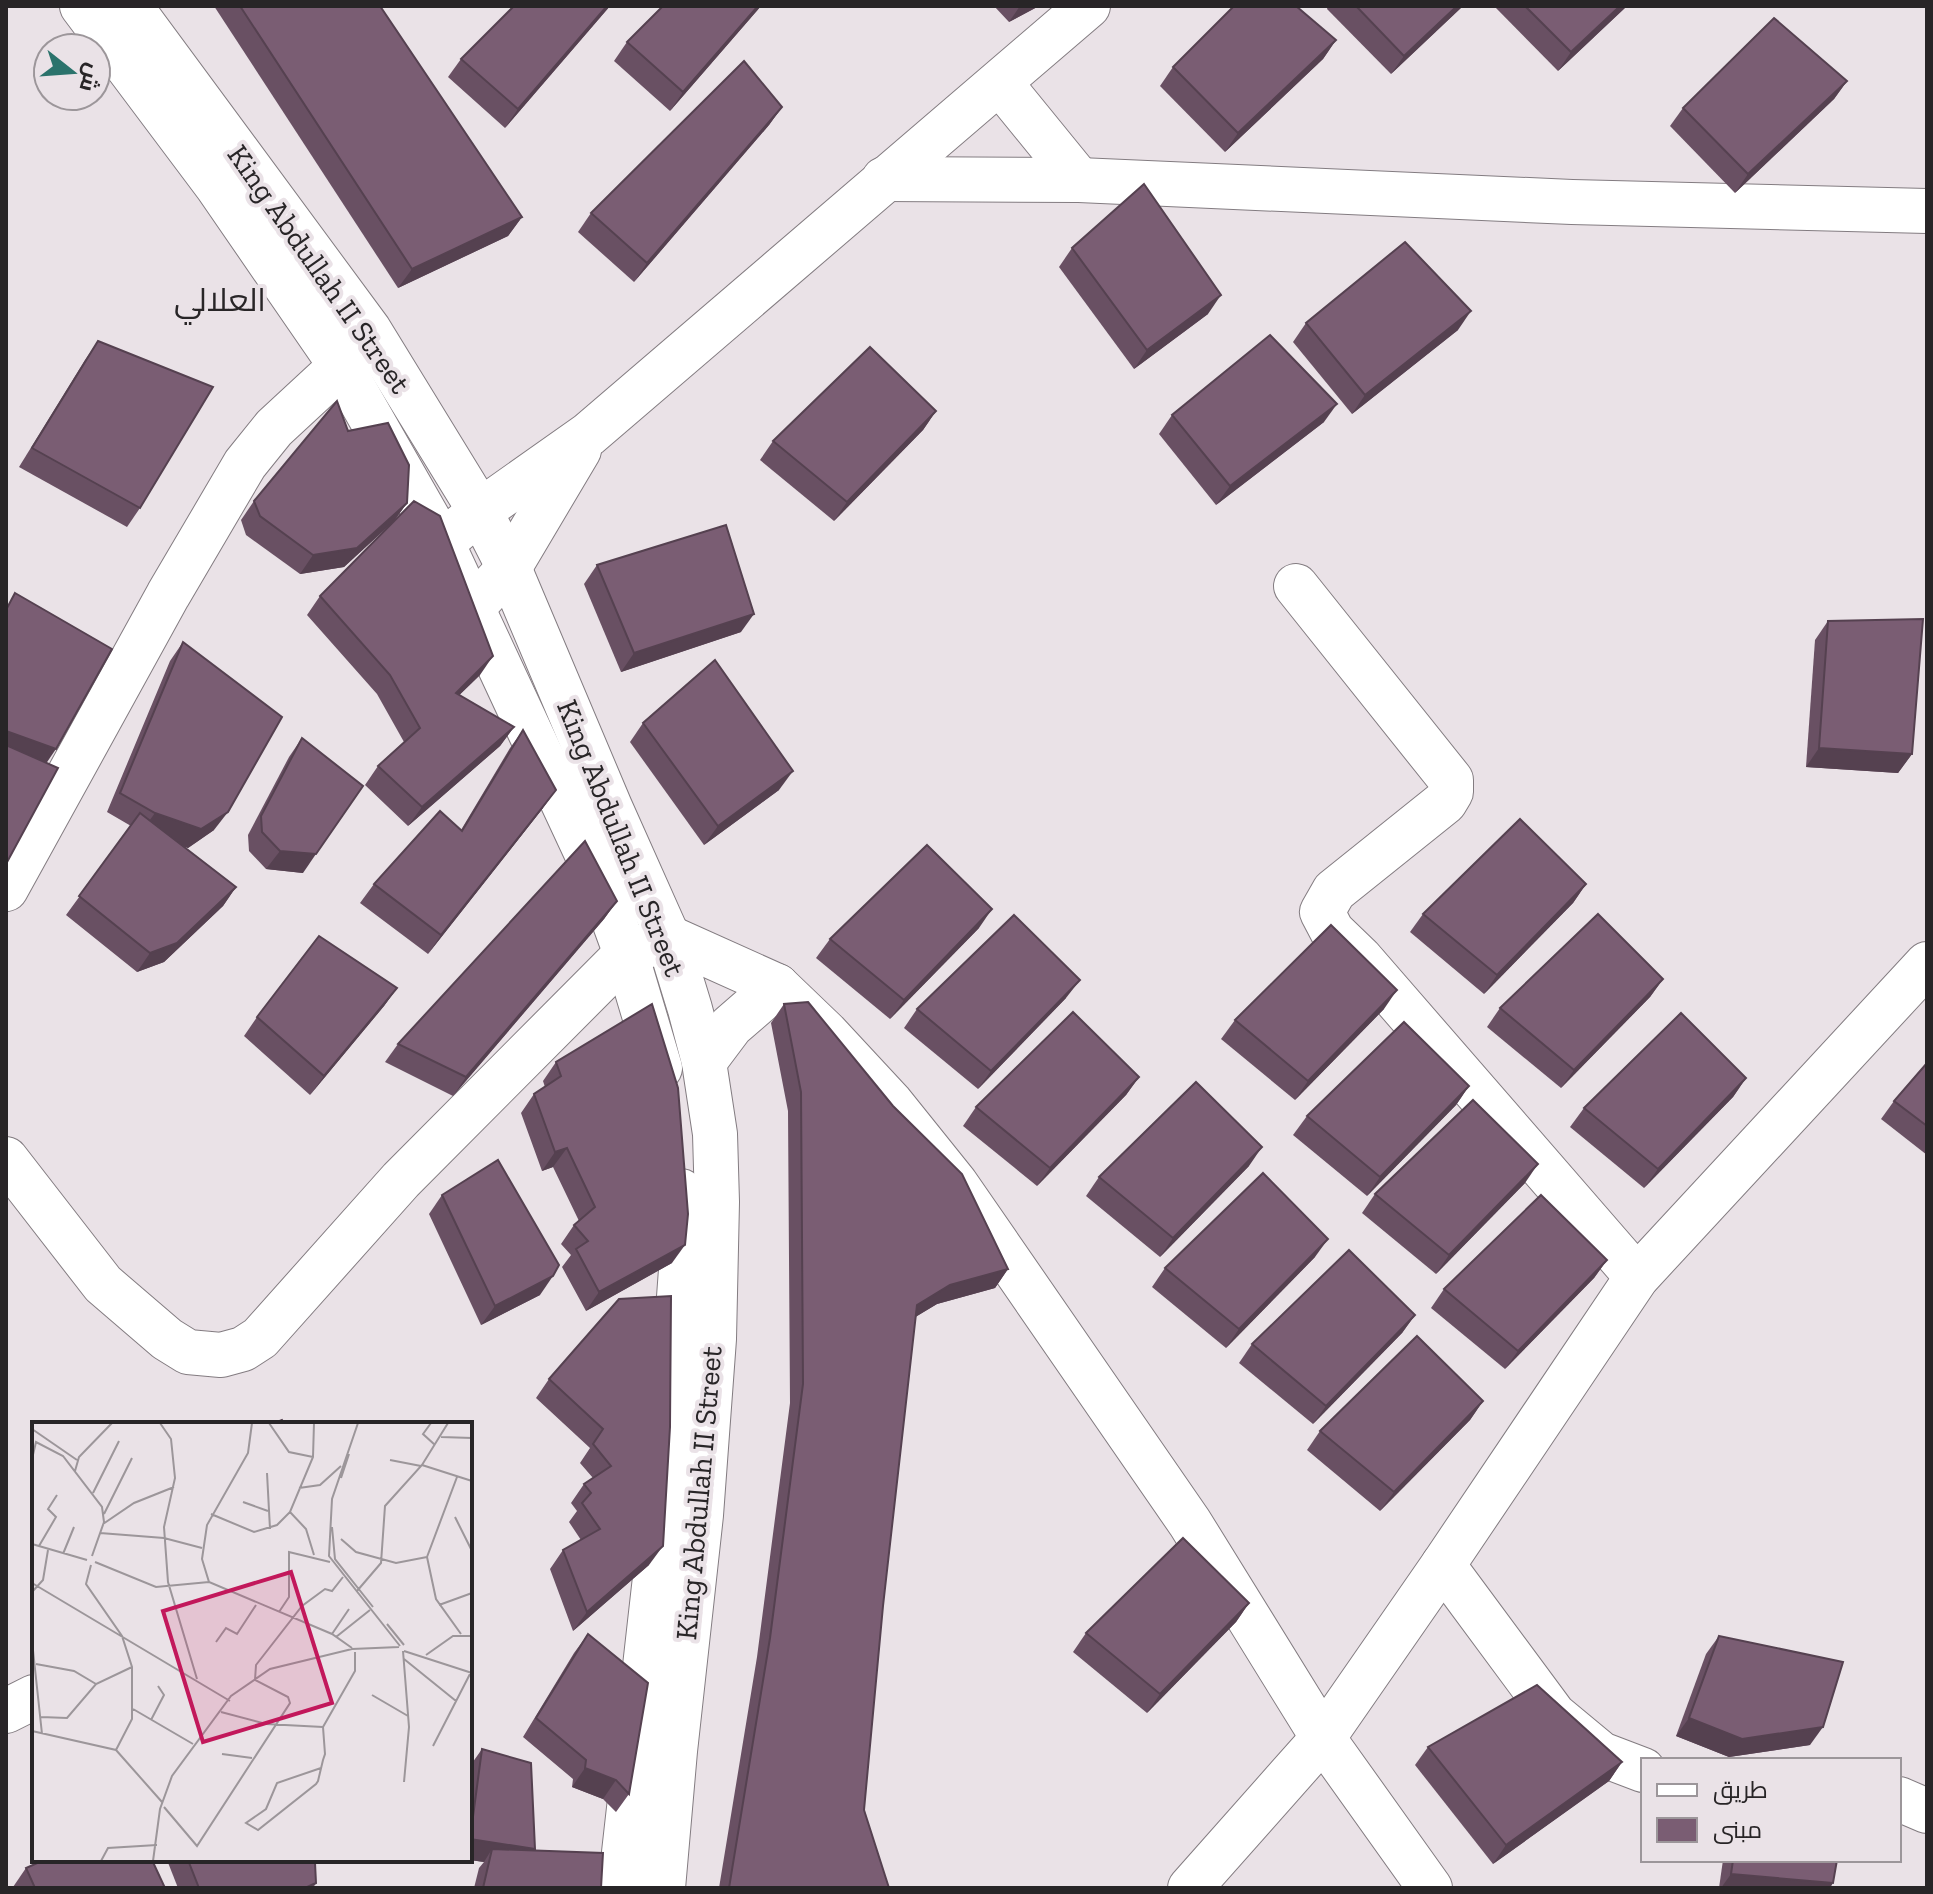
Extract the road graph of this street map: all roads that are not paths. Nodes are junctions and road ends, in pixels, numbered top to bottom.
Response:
1 (82, 6) edge
2 (130, 6) edge
3 (1088, 6) edge
4 (1000, 83) junction
5 (884, 179) junction
6 (1079, 180) junction
7 (1927, 211) edge
8 (341, 366) junction
9 (589, 434) junction
10 (480, 511) junction
11 (442, 543) junction
12 (509, 568) junction
13 (1296, 586) dead end
14 (472, 608) junction
15 (6, 889) edge
16 (668, 937) junction
17 (626, 954) junction
18 (1927, 964) edge
19 (777, 986) junction
20 (704, 1062) junction
21 (6, 1159) edge
22 (1637, 1277) junction
23 (1443, 1565) junction
24 (32, 1698) edge
25 (6, 1711) edge
26 (1323, 1738) junction
27 (1641, 1769) edge
28 (1901, 1800) edge
29 (1927, 1811) edge
30 (620, 1888) edge
31 (663, 1888) edge
32 (1190, 1888) edge
33 (1430, 1888) edge

1 - 8 street, King Abdullah II Street
2 - 10 street, King Abdullah II Street
3 - 4 street
4 - 5 street
4 - 6 street
5 - 6 street
5 - 9 street
6 - 7 street
8 - 11 street, King Abdullah II Street
8 - 15 street
9 - 10 street
9 - 12 street
10 - 11 street
10 - 12 street, King Abdullah II Street
11 - 14 street, King Abdullah II Street
12 - 14 street
12 - 16 street, King Abdullah II Street
13 - 22 street
14 - 17 street, King Abdullah II Street
16 - 17 street
16 - 19 street
16 - 20 street, King Abdullah II Street
17 - 21 street
17 - 30 street, King Abdullah II Street
18 - 22 street
19 - 20 street
19 - 26 street
20 - 31 street, King Abdullah II Street
22 - 23 street
23 - 26 street
23 - 27 street
24 - 25 street
26 - 32 street
26 - 33 street
28 - 29 street

